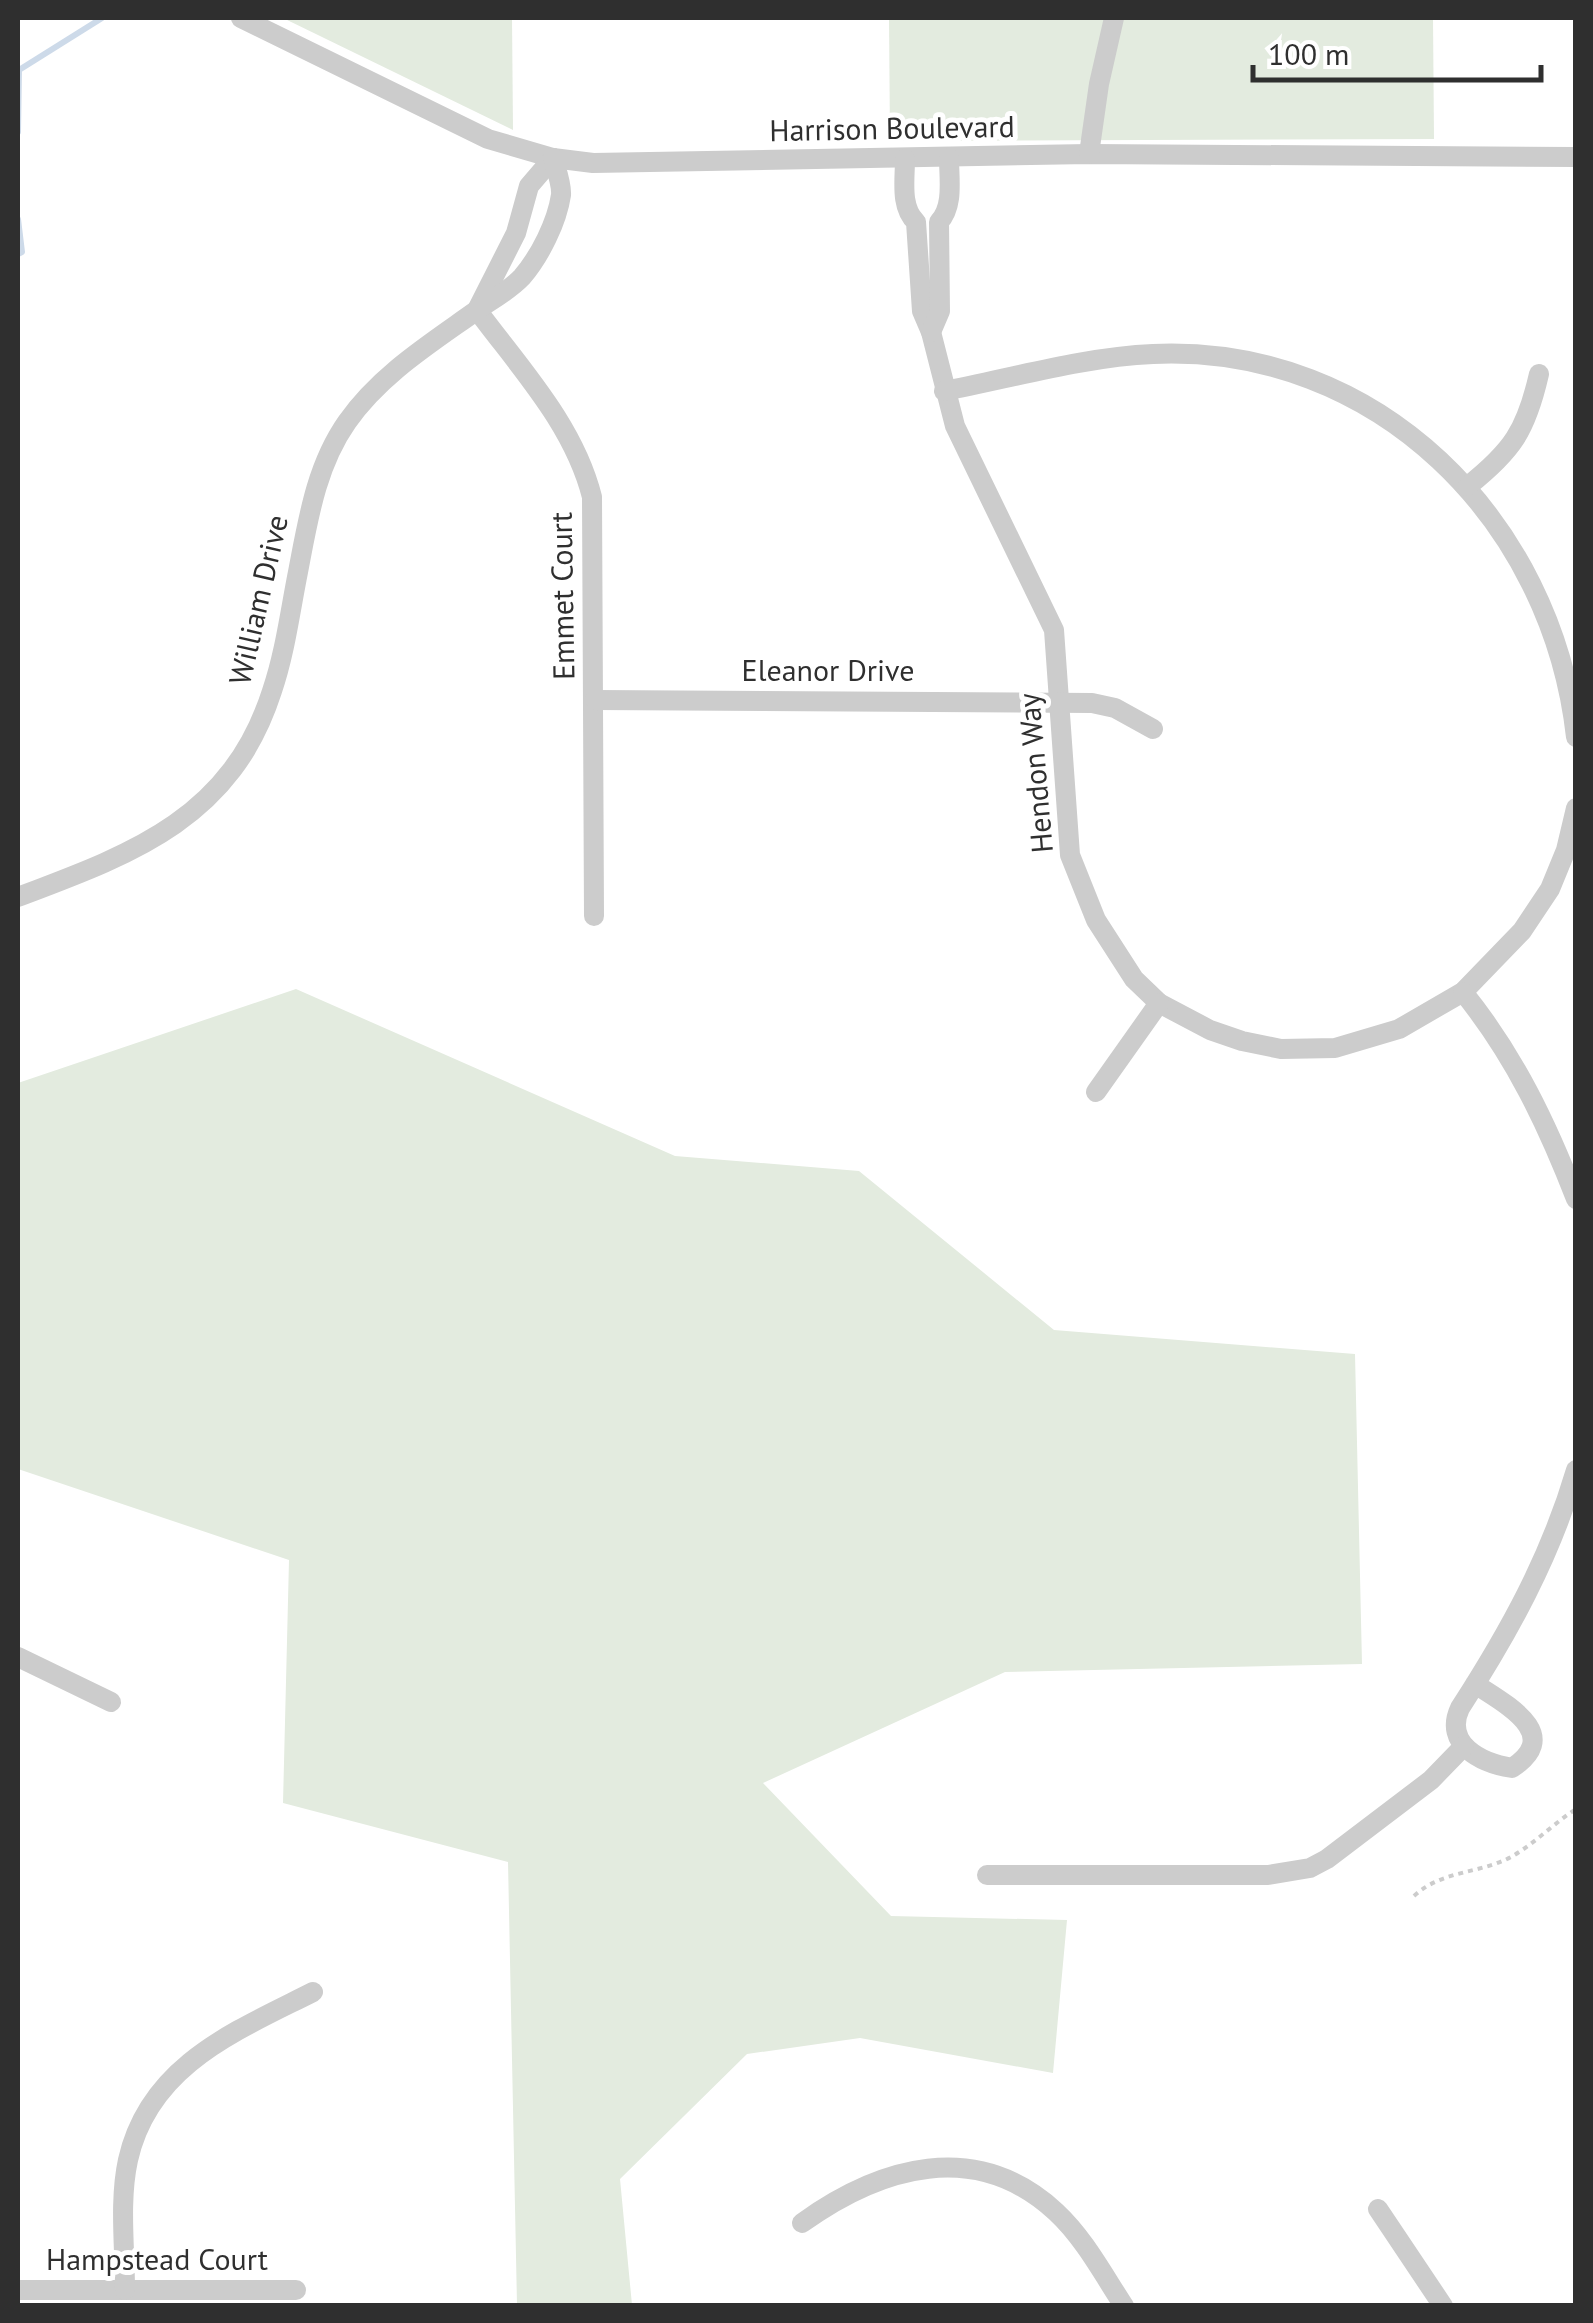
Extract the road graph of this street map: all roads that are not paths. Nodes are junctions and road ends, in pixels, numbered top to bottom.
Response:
1 (242, 18) edge
2 (1114, 18) edge
3 (1089, 154) junction
4 (1576, 156) edge
5 (553, 158) junction
6 (949, 158) junction
7 (905, 159) junction
8 (916, 222) junction
9 (939, 222) junction
10 (477, 310) junction
11 (931, 332) junction
12 (1539, 374) dead end
13 (944, 391) junction
14 (1468, 486) junction
15 (595, 700) junction
16 (1061, 702) junction
17 (1153, 730) dead end
18 (1576, 737) edge
19 (1576, 808) edge
20 (18, 897) edge
21 (594, 916) dead end
22 (1463, 992) junction
23 (1159, 1003) junction
24 (1096, 1092) dead end
25 (1576, 1199) edge
26 (1576, 1470) edge
27 (18, 1657) edge
28 (1475, 1684) junction
29 (111, 1702) dead end
30 (1464, 1746) junction
31 (987, 1876) dead end
32 (313, 1992) dead end
33 (1378, 2209) dead end
34 (802, 2223) dead end
35 (18, 2290) edge
36 (125, 2290) junction
37 (296, 2290) dead end
38 (1124, 2306) edge
39 (1443, 2306) edge

1 - 5 street, Harrison Boulevard
2 - 3 street
3 - 4 street, Harrison Boulevard
3 - 6 street, Harrison Boulevard
5 - 7 street, Harrison Boulevard
5 - 10 street, William Drive
5 - 10 street, William Drive
6 - 7 street, Harrison Boulevard
6 - 9 street, Hendon Way
7 - 8 street, Hendon Way
8 - 9 street
8 - 11 street, Hendon Way
9 - 11 street, Hendon Way
10 - 15 street, Emmet Court
10 - 20 street, William Drive
11 - 13 street, Hendon Way
12 - 14 street
13 - 14 street
13 - 16 street, Hendon Way
14 - 18 street
15 - 16 street, Eleanor Drive
15 - 21 street, Emmet Court
16 - 17 street, Eleanor Drive
16 - 23 street, Hendon Way
19 - 22 street, Hendon Way
22 - 23 street, Hendon Way
22 - 25 street
23 - 24 street
26 - 28 street
27 - 29 street
28 - 30 street
28 - 30 street
30 - 31 street
32 - 36 street
33 - 39 street
34 - 38 street
35 - 36 street, Hampstead Court
36 - 37 street, Hampstead Court

